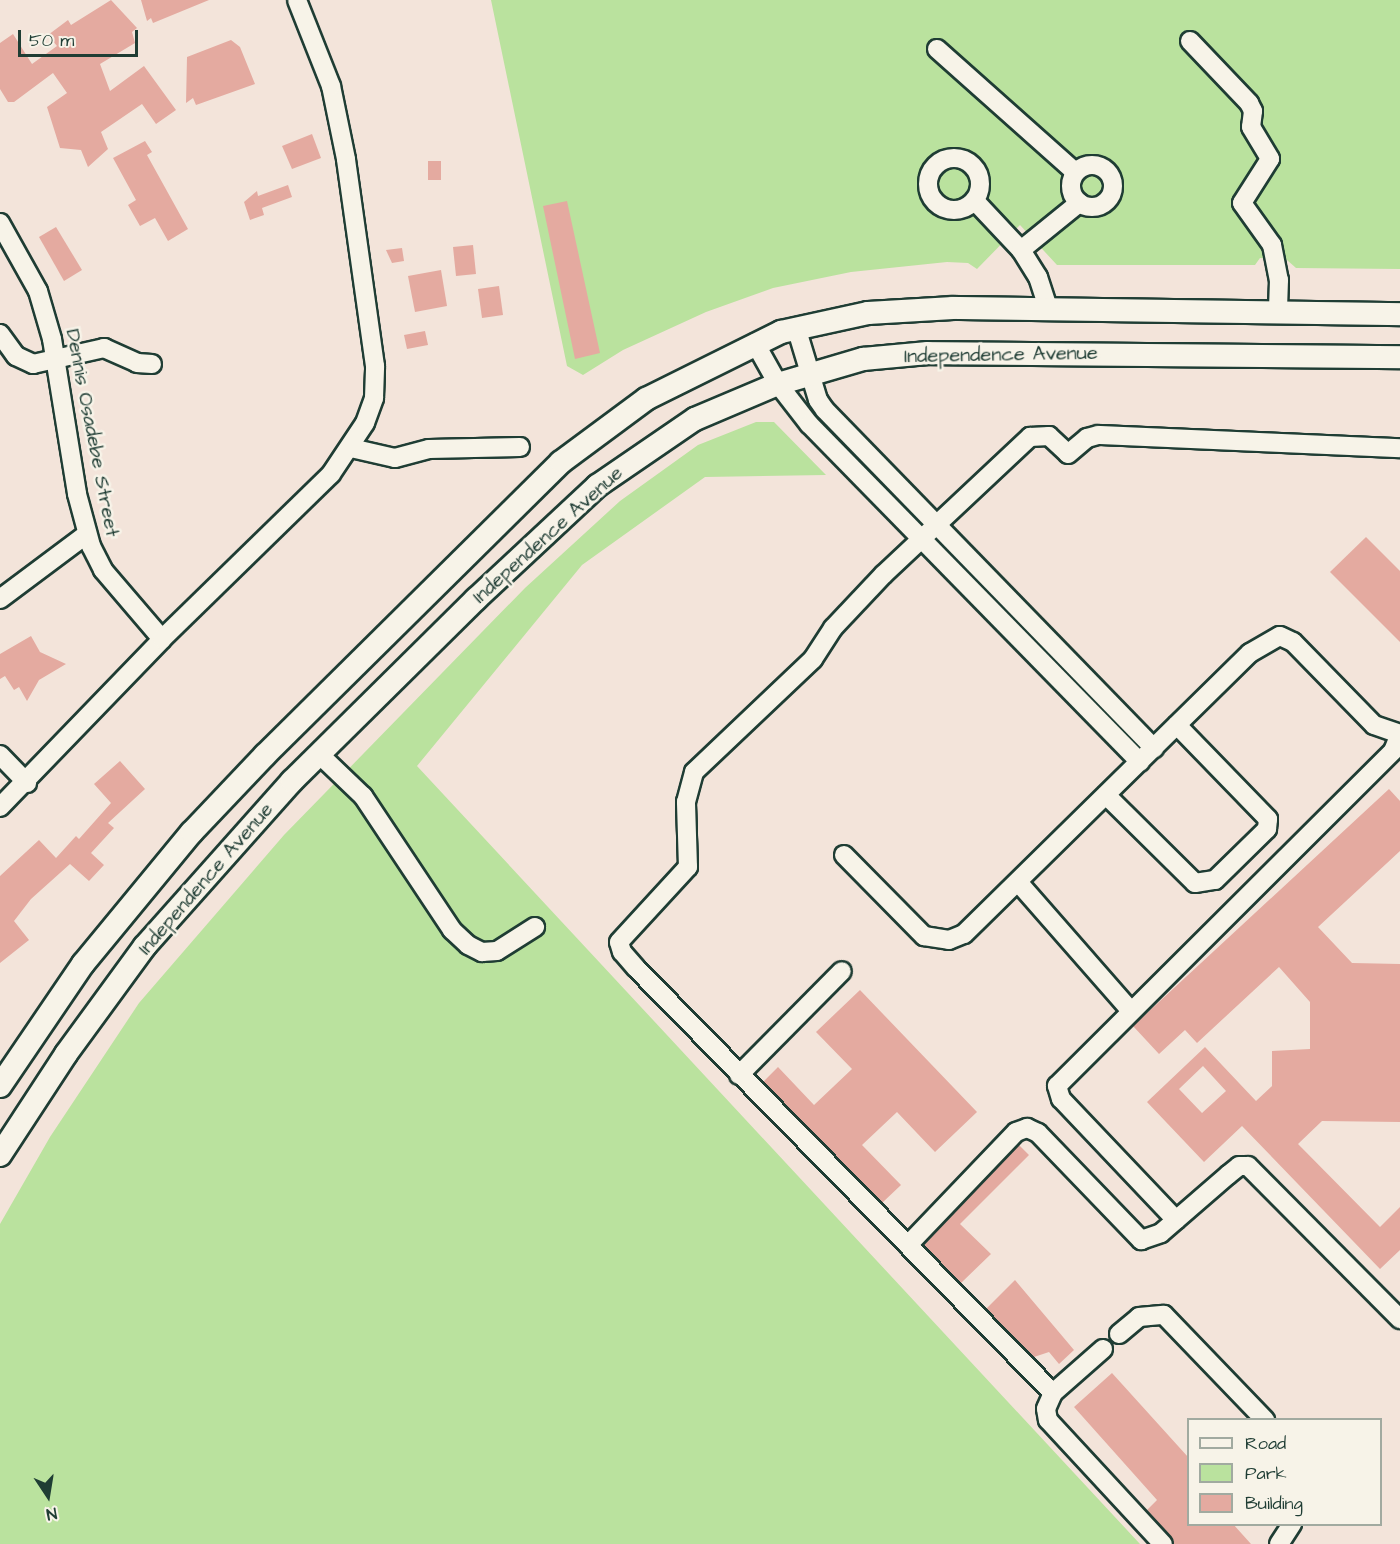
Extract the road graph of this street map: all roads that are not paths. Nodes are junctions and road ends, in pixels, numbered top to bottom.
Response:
1 (297, 0) edge
2 (1190, 41) dead end
3 (937, 49) dead end
4 (1075, 172) junction
5 (975, 201) dead end
6 (1079, 203) junction
7 (0, 223) edge
8 (1021, 250) junction
9 (1049, 310) junction
10 (1278, 313) junction
11 (1400, 314) edge
12 (796, 327) junction
13 (0, 334) edge
14 (755, 343) junction
15 (1400, 357) edge
16 (55, 358) junction
17 (152, 364) dead end
18 (810, 375) junction
19 (778, 384) junction
20 (351, 447) junction
21 (520, 447) dead end
22 (1400, 448) edge
23 (935, 524) junction
24 (87, 534) junction
25 (921, 539) junction
26 (0, 599) edge
27 (162, 639) junction
28 (1177, 725) junction
29 (1400, 734) edge
30 (1154, 748) junction
31 (319, 754) junction
32 (0, 755) edge
33 (1140, 762) junction
34 (27, 783) junction
35 (1106, 795) junction
36 (0, 807) edge
37 (844, 855) dead end
38 (1018, 882) junction
39 (535, 927) dead end
40 (842, 971) dead end
41 (1130, 1010) junction
42 (739, 1075) junction
43 (0, 1086) edge
44 (0, 1155) edge
45 (1176, 1220) junction
46 (908, 1245) junction
47 (1400, 1319) edge
48 (1119, 1334) dead end
49 (1103, 1349) dead end
50 (1053, 1393) junction
51 (1264, 1416) edge
52 (1291, 1526) edge
53 (1163, 1544) edge
54 (1279, 1544) edge

1 - 20 street
2 - 10 street
3 - 4 street
4 - 6 street
4 - 6 street
5 - 8 street
6 - 8 street
7 - 16 street, Dennis Osadebe Street
8 - 9 street
9 - 10 main road, Independence Avenue
9 - 12 main road, Independence Avenue
10 - 11 main road, Independence Avenue
12 - 14 main road, Independence Avenue
12 - 18 street
13 - 16 street
14 - 19 street
14 - 43 main road, Independence Avenue
15 - 18 main road, Independence Avenue
16 - 17 street
16 - 24 street, Dennis Osadebe Street
18 - 19 main road, Independence Avenue
18 - 23 street
19 - 25 street
19 - 31 main road, Independence Avenue
20 - 21 street
20 - 27 street
22 - 23 street
23 - 25 street
23 - 30 street
24 - 26 street
24 - 27 street, Dennis Osadebe Street
25 - 33 street
25 - 42 street
27 - 34 street
28 - 29 street
28 - 30 street
28 - 35 street
29 - 41 street
30 - 33 street
31 - 39 street
31 - 44 main road, Independence Avenue
32 - 34 street
33 - 35 street
34 - 36 street
35 - 38 street
37 - 38 street
38 - 41 street
40 - 42 street
41 - 45 street
42 - 46 street
45 - 46 street
45 - 47 street
46 - 50 street
48 - 51 street
49 - 50 street
50 - 53 street
52 - 54 street

